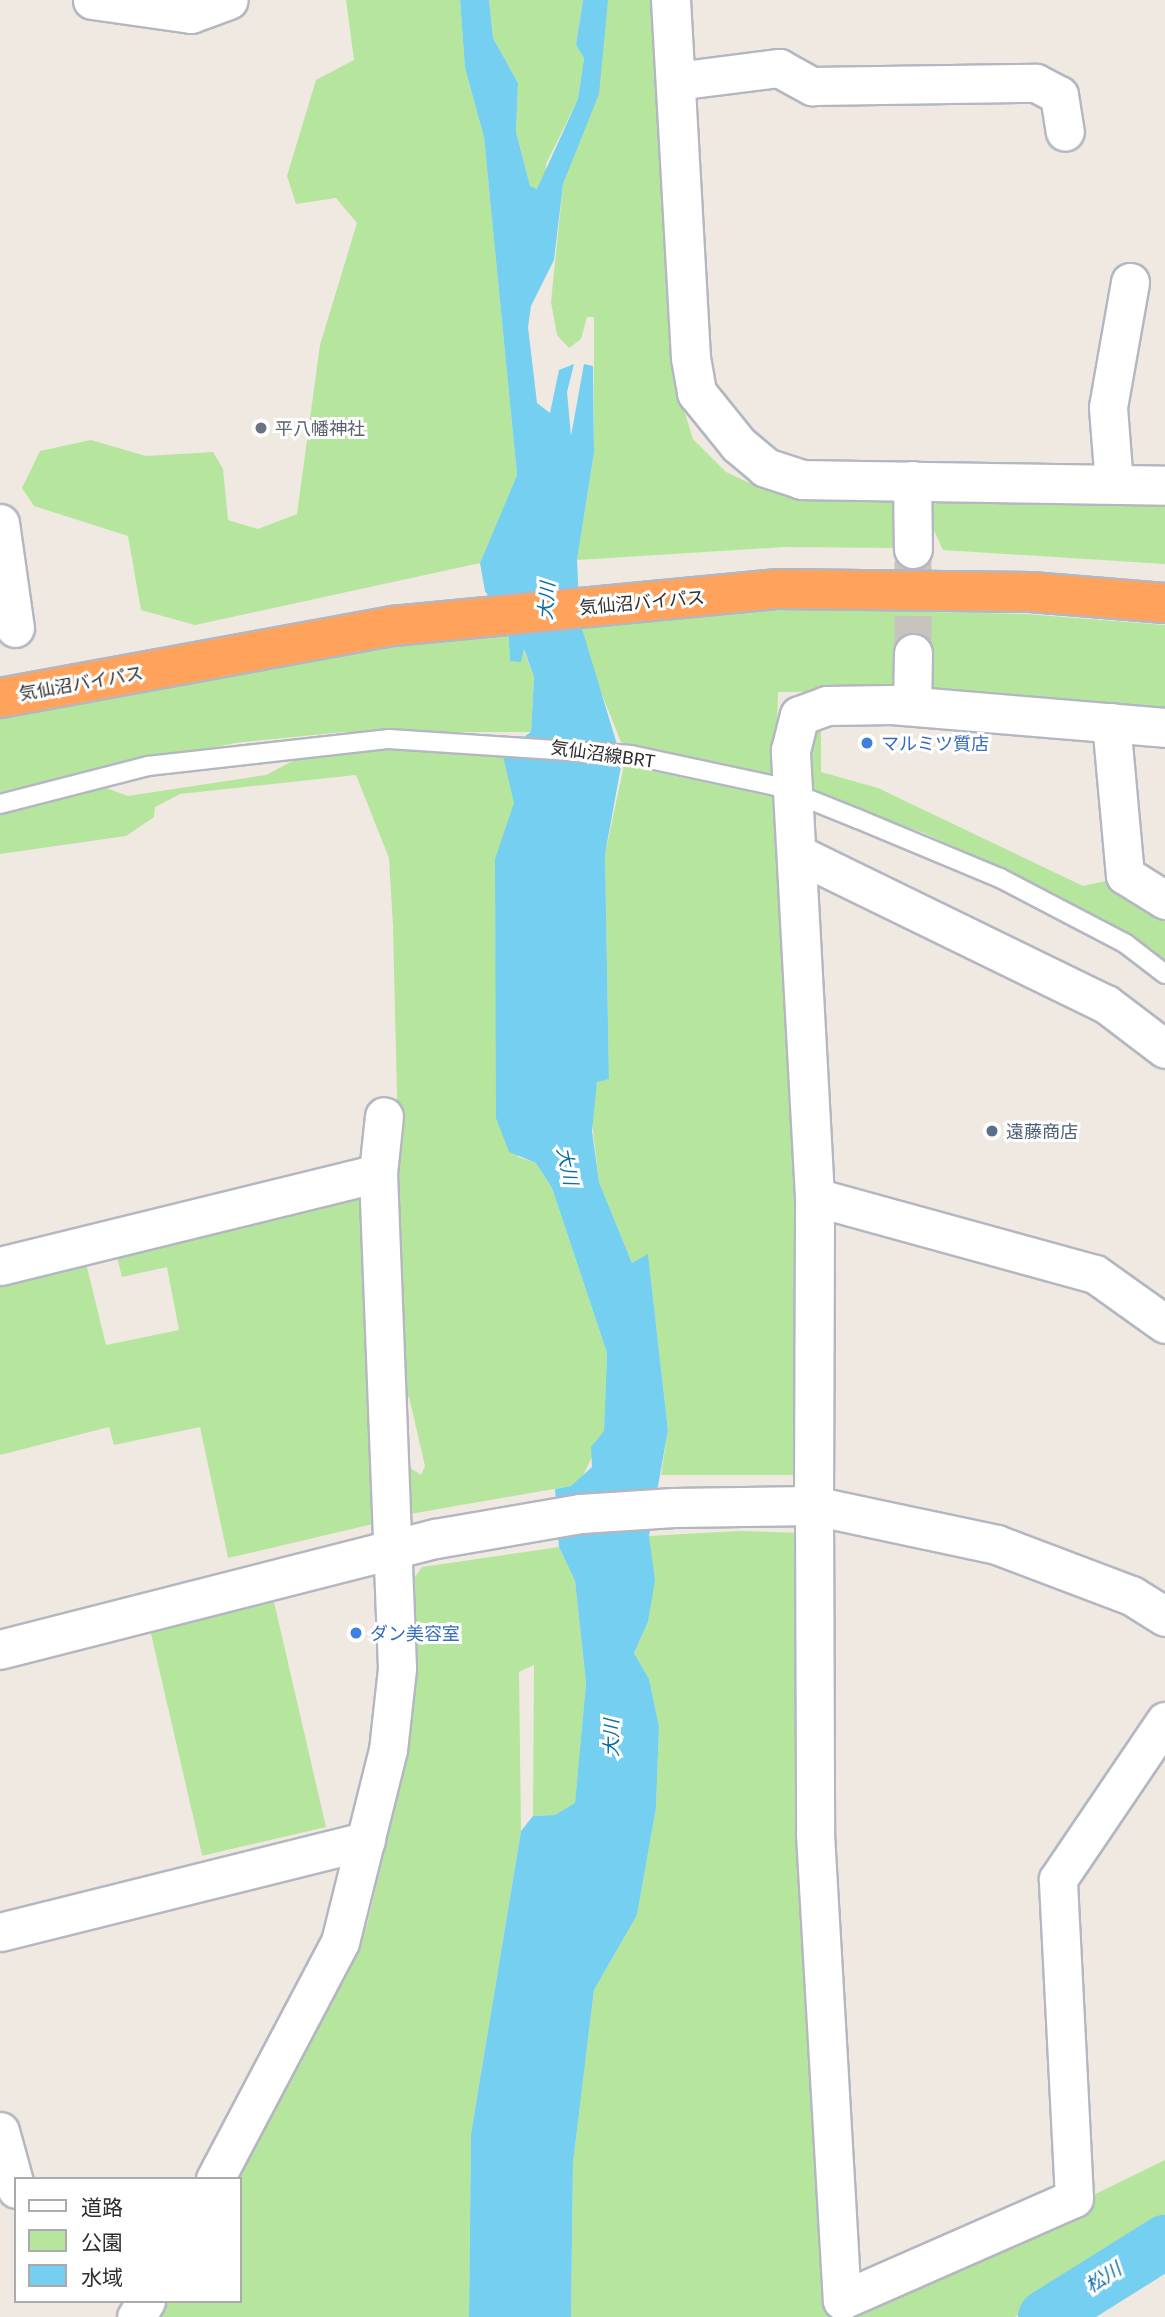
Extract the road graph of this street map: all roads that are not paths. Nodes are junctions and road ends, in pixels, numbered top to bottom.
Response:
1 (92, 0) edge
2 (229, 0) edge
3 (671, 0) edge
4 (676, 81) junction
5 (1065, 132) dead end
6 (1130, 282) dead end
7 (912, 480) junction
8 (1114, 484) junction
9 (1165, 486) edge
10 (0, 523) edge
11 (913, 549) tunnel mouth
12 (1165, 603) edge
13 (15, 628) dead end
14 (913, 653) tunnel mouth
15 (0, 698) edge
16 (912, 706) junction
17 (1111, 722) junction
18 (1165, 728) edge
19 (786, 790) junction
20 (0, 804) edge
21 (800, 855) junction
22 (1165, 900) edge
23 (1165, 974) edge
24 (1165, 1049) edge
25 (384, 1115) dead end
26 (379, 1173) junction
27 (815, 1197) junction
28 (0, 1266) edge
29 (1165, 1324) edge
30 (814, 1506) junction
31 (392, 1550) junction
32 (1165, 1617) edge
33 (0, 1650) edge
34 (1165, 1721) edge
35 (366, 1841) junction
36 (0, 1932) edge
37 (0, 2131) edge
38 (216, 2177) edge
39 (14, 2182) edge

1 - 2 street
3 - 4 street
4 - 5 street
4 - 7 street
6 - 8 street
7 - 8 street
7 - 11 street
8 - 9 street
10 - 13 street
12 - 15 highway, 気仙沼バイパス
14 - 16 street
16 - 17 street
16 - 19 street
17 - 18 street
17 - 22 street
19 - 20 lane, 気仙沼線BRT
19 - 21 street
19 - 23 lane, 気仙沼線BRT
21 - 24 street
21 - 27 street
25 - 26 street
26 - 28 street
26 - 31 street
27 - 29 street
27 - 30 street
30 - 31 street
30 - 32 street
30 - 34 street
31 - 33 street
31 - 35 street
35 - 36 street
35 - 38 street
37 - 39 street

